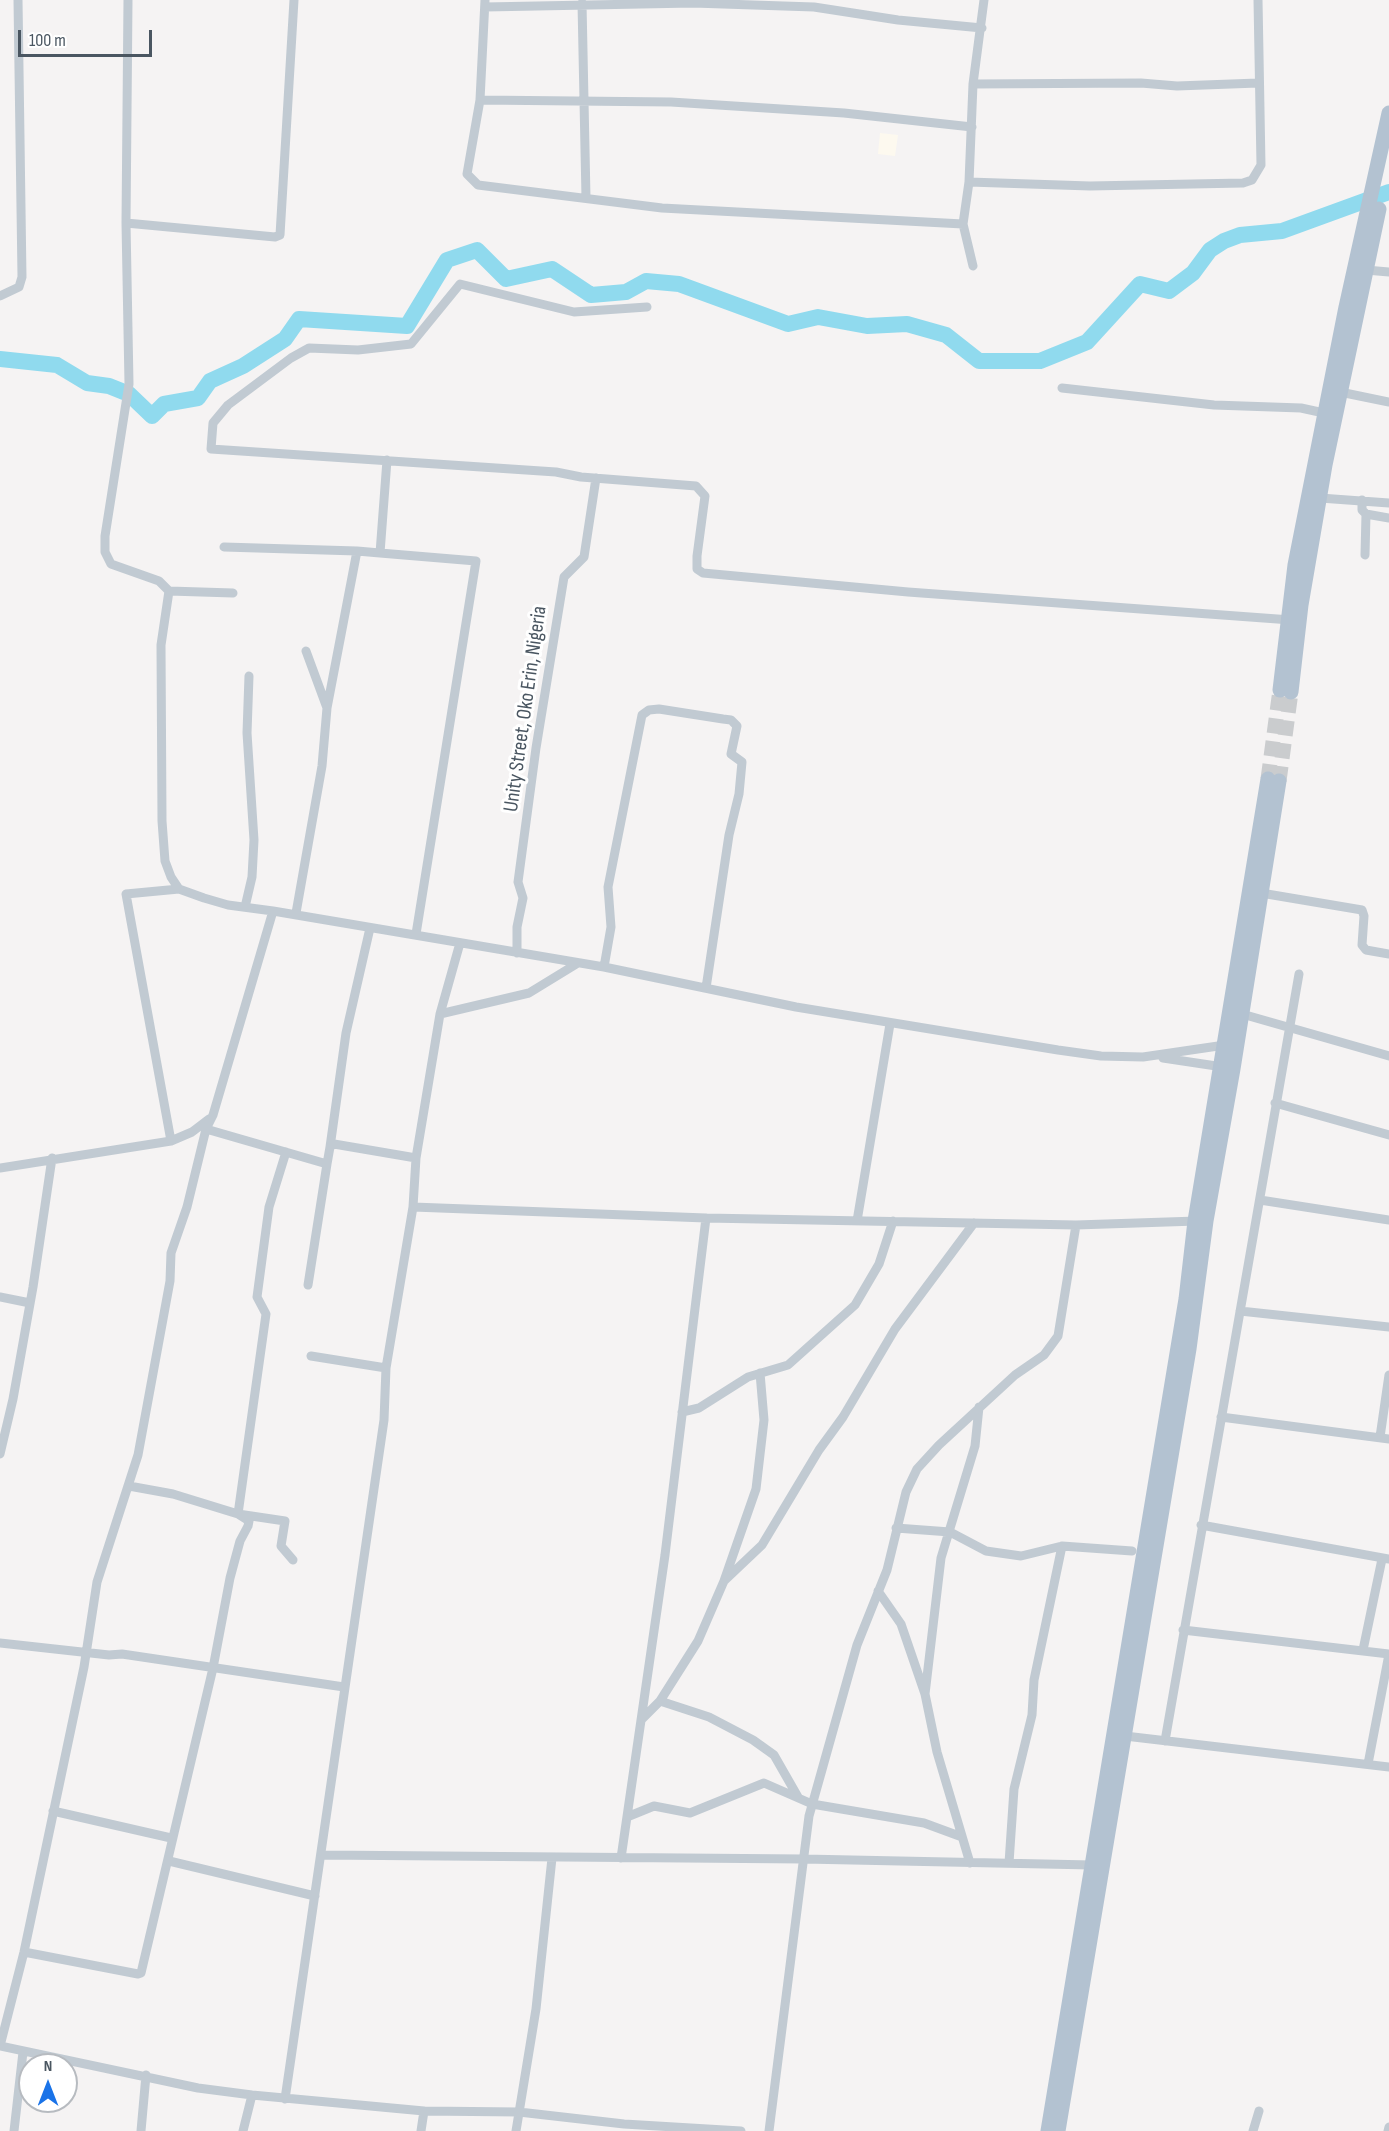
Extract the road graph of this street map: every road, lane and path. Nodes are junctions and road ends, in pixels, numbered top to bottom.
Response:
1 (18, 0) edge
2 (128, 0) edge
3 (294, 0) edge
4 (984, 0) edge
5 (1258, 0) edge
6 (582, 3) junction
7 (485, 4) edge
8 (982, 28) junction
9 (1258, 82) junction
10 (973, 84) junction
11 (480, 100) junction
12 (584, 102) junction
13 (1389, 113) edge
14 (972, 127) junction
15 (1389, 159) edge
16 (969, 182) junction
17 (586, 198) junction
18 (1376, 199) junction
19 (126, 223) junction
20 (963, 224) junction
21 (973, 266) dead end
22 (1366, 270) junction
23 (1389, 272) edge
24 (0, 296) edge
25 (647, 307) dead end
26 (1062, 388) dead end
27 (1340, 392) junction
28 (1389, 402) edge
29 (1324, 413) junction
30 (387, 460) junction
31 (596, 478) junction
32 (1320, 498) junction
33 (1362, 500) junction
34 (1389, 503) edge
35 (1366, 514) junction
36 (1389, 518) edge
37 (224, 547) dead end
38 (357, 551) junction
39 (380, 553) junction
40 (1365, 555) dead end
41 (169, 591) junction
42 (233, 593) dead end
43 (1294, 621) junction
44 (306, 651) dead end
45 (249, 676) dead end
46 (1286, 691) tunnel mouth
47 (327, 708) junction
48 (179, 889) junction
49 (1261, 893) junction
50 (245, 907) junction
51 (273, 911) junction
52 (296, 913) junction
53 (370, 928) junction
54 (416, 934) junction
55 (460, 943) junction
56 (517, 953) junction
57 (1389, 954) edge
58 (578, 963) junction
59 (604, 967) junction
60 (1299, 974) dead end
61 (706, 988) junction
62 (440, 1014) junction
63 (1242, 1014) junction
64 (890, 1024) junction
65 (1290, 1025) junction
66 (1224, 1045) junction
67 (1158, 1056) junction
68 (1389, 1056) edge
69 (1228, 1068) junction
70 (1275, 1103) junction
71 (213, 1115) junction
72 (206, 1130) junction
73 (1389, 1135) edge
74 (171, 1141) junction
75 (330, 1147) junction
76 (286, 1152) junction
77 (52, 1158) junction
78 (416, 1158) junction
79 (327, 1164) junction
80 (0, 1168) edge
81 (1260, 1200) junction
82 (412, 1207) junction
83 (706, 1218) junction
84 (1389, 1220) edge
85 (857, 1221) junction
86 (893, 1221) junction
87 (1200, 1221) junction
88 (974, 1223) junction
89 (1076, 1225) junction
90 (308, 1285) dead end
91 (0, 1297) edge
92 (30, 1303) junction
93 (1240, 1311) junction
94 (1389, 1327) edge
95 (311, 1356) dead end
96 (386, 1368) junction
97 (760, 1373) junction
98 (1389, 1376) edge
99 (979, 1407) junction
100 (682, 1412) junction
101 (1221, 1417) junction
102 (1384, 1438) edge
103 (0, 1454) edge
104 (129, 1486) junction
105 (238, 1514) junction
106 (1201, 1525) junction
107 (896, 1528) junction
108 (950, 1532) junction
109 (1062, 1546) junction
110 (1132, 1551) dead end
111 (1386, 1559) edge
112 (293, 1560) dead end
113 (724, 1581) junction
114 (878, 1591) junction
115 (1183, 1630) junction
116 (0, 1643) edge
117 (1364, 1650) junction
118 (86, 1651) junction
119 (1389, 1654) edge
120 (213, 1668) junction
121 (344, 1688) junction
122 (925, 1694) junction
123 (660, 1701) junction
124 (642, 1719) junction
125 (1125, 1736) junction
126 (1165, 1741) junction
127 (1368, 1764) junction
128 (1389, 1767) edge
129 (798, 1797) junction
130 (812, 1804) junction
131 (53, 1811) junction
132 (627, 1817) junction
133 (962, 1837) junction
134 (171, 1838) junction
135 (321, 1855) junction
136 (552, 1858) junction
137 (621, 1858) junction
138 (804, 1859) junction
139 (169, 1861) junction
140 (970, 1863) junction
141 (1009, 1863) junction
142 (1092, 1865) junction
143 (315, 1896) junction
144 (24, 1952) junction
145 (0, 2046) edge
146 (23, 2052) junction
147 (146, 2075) junction
148 (252, 2095) junction
149 (285, 2099) junction
150 (424, 2111) junction
151 (1259, 2111) dead end
152 (519, 2112) junction
153 (14, 2131) edge
154 (141, 2131) edge
155 (243, 2131) edge
156 (421, 2131) edge
157 (516, 2131) edge
158 (741, 2131) edge
159 (769, 2131) edge
160 (1048, 2131) edge
161 (1058, 2131) edge
162 (1253, 2131) edge

1 - 24 street
2 - 19 street
3 - 19 street
4 - 8 street
5 - 9 street
6 - 7 street
6 - 8 street
6 - 12 street
7 - 11 street
8 - 10 street
9 - 10 street
9 - 16 street
10 - 14 street
11 - 12 street
11 - 17 street
12 - 14 street
12 - 17 street
13 - 18 main road
14 - 16 street
15 - 18 main road
16 - 20 street
17 - 20 street
18 - 22 main road
18 - 29 main road
19 - 41 street
20 - 21 street
22 - 23 street
22 - 27 main road
25 - 30 street
26 - 29 street
27 - 28 street
27 - 32 main road
29 - 43 main road
30 - 31 street
30 - 39 street
31 - 43 street
31 - 56 street, Unity Street, Oko Erin, Nigeria
32 - 33 street
32 - 43 main road
33 - 34 street
33 - 35 street
35 - 36 street
35 - 40 street
37 - 38 street
38 - 39 street
38 - 47 street
39 - 54 street
41 - 42 street
41 - 48 street
43 - 46 main road
44 - 47 street
45 - 50 street
47 - 52 street
48 - 50 street
48 - 74 street
49 - 57 street
49 - 63 main road
49 - 66 main road
50 - 51 street
51 - 52 street
51 - 71 street
52 - 53 street
53 - 54 street
53 - 75 street
54 - 55 street
55 - 56 street
55 - 62 street
56 - 58 street
58 - 59 street
58 - 62 street
59 - 61 street
59 - 61 street
60 - 65 street
61 - 64 street
62 - 78 street
63 - 65 street
63 - 69 main road
64 - 67 street
64 - 85 street
65 - 68 street
65 - 70 street
66 - 67 street
66 - 69 main road
67 - 69 street
69 - 87 main road
70 - 73 street
70 - 81 street
71 - 72 street
71 - 74 street
72 - 76 street
72 - 104 street
74 - 77 street
75 - 78 street
75 - 79 street
76 - 79 street
76 - 105 street
77 - 80 street
77 - 92 street
78 - 82 street
79 - 90 street
81 - 84 street
81 - 93 street
82 - 83 street
82 - 96 street
83 - 85 street
83 - 100 street
85 - 86 street
86 - 88 street
86 - 97 street
87 - 89 street
87 - 125 main road
87 - 142 main road
88 - 89 street
88 - 113 street
89 - 99 street
91 - 92 street
92 - 103 street
93 - 94 street
93 - 101 street
95 - 96 street
96 - 121 street
97 - 100 street
97 - 113 street
98 - 102 street
99 - 107 street
99 - 108 street
100 - 124 street
101 - 102 street
101 - 106 street
104 - 105 street
104 - 118 street
105 - 112 street
105 - 120 street
106 - 111 street
106 - 115 street
107 - 108 street
107 - 114 street
108 - 109 street
108 - 122 street
109 - 110 street
109 - 141 street
111 - 117 street
113 - 123 street
114 - 122 street
114 - 130 street
115 - 117 street
115 - 126 street
116 - 118 street
117 - 119 street
118 - 120 street
118 - 131 street
119 - 127 street
120 - 121 street
120 - 134 street
121 - 135 street
122 - 133 street
123 - 124 street
123 - 129 street
124 - 132 street
125 - 126 street
125 - 161 main road
126 - 127 street
127 - 128 street
129 - 130 street
129 - 132 street
130 - 133 street
130 - 138 street
131 - 134 street
131 - 144 street
132 - 137 street
133 - 140 street
134 - 139 street
135 - 136 street
135 - 143 street
136 - 137 street
136 - 152 street
137 - 138 street
138 - 140 street
138 - 159 street
139 - 143 street
139 - 144 street
140 - 141 street
141 - 142 street
142 - 160 main road
143 - 149 street
144 - 145 street
145 - 146 street
146 - 147 street
146 - 153 street
147 - 148 street
147 - 154 street
148 - 149 street
148 - 155 street
149 - 150 street
150 - 152 street
150 - 156 street
151 - 162 street
152 - 157 street
152 - 158 street

